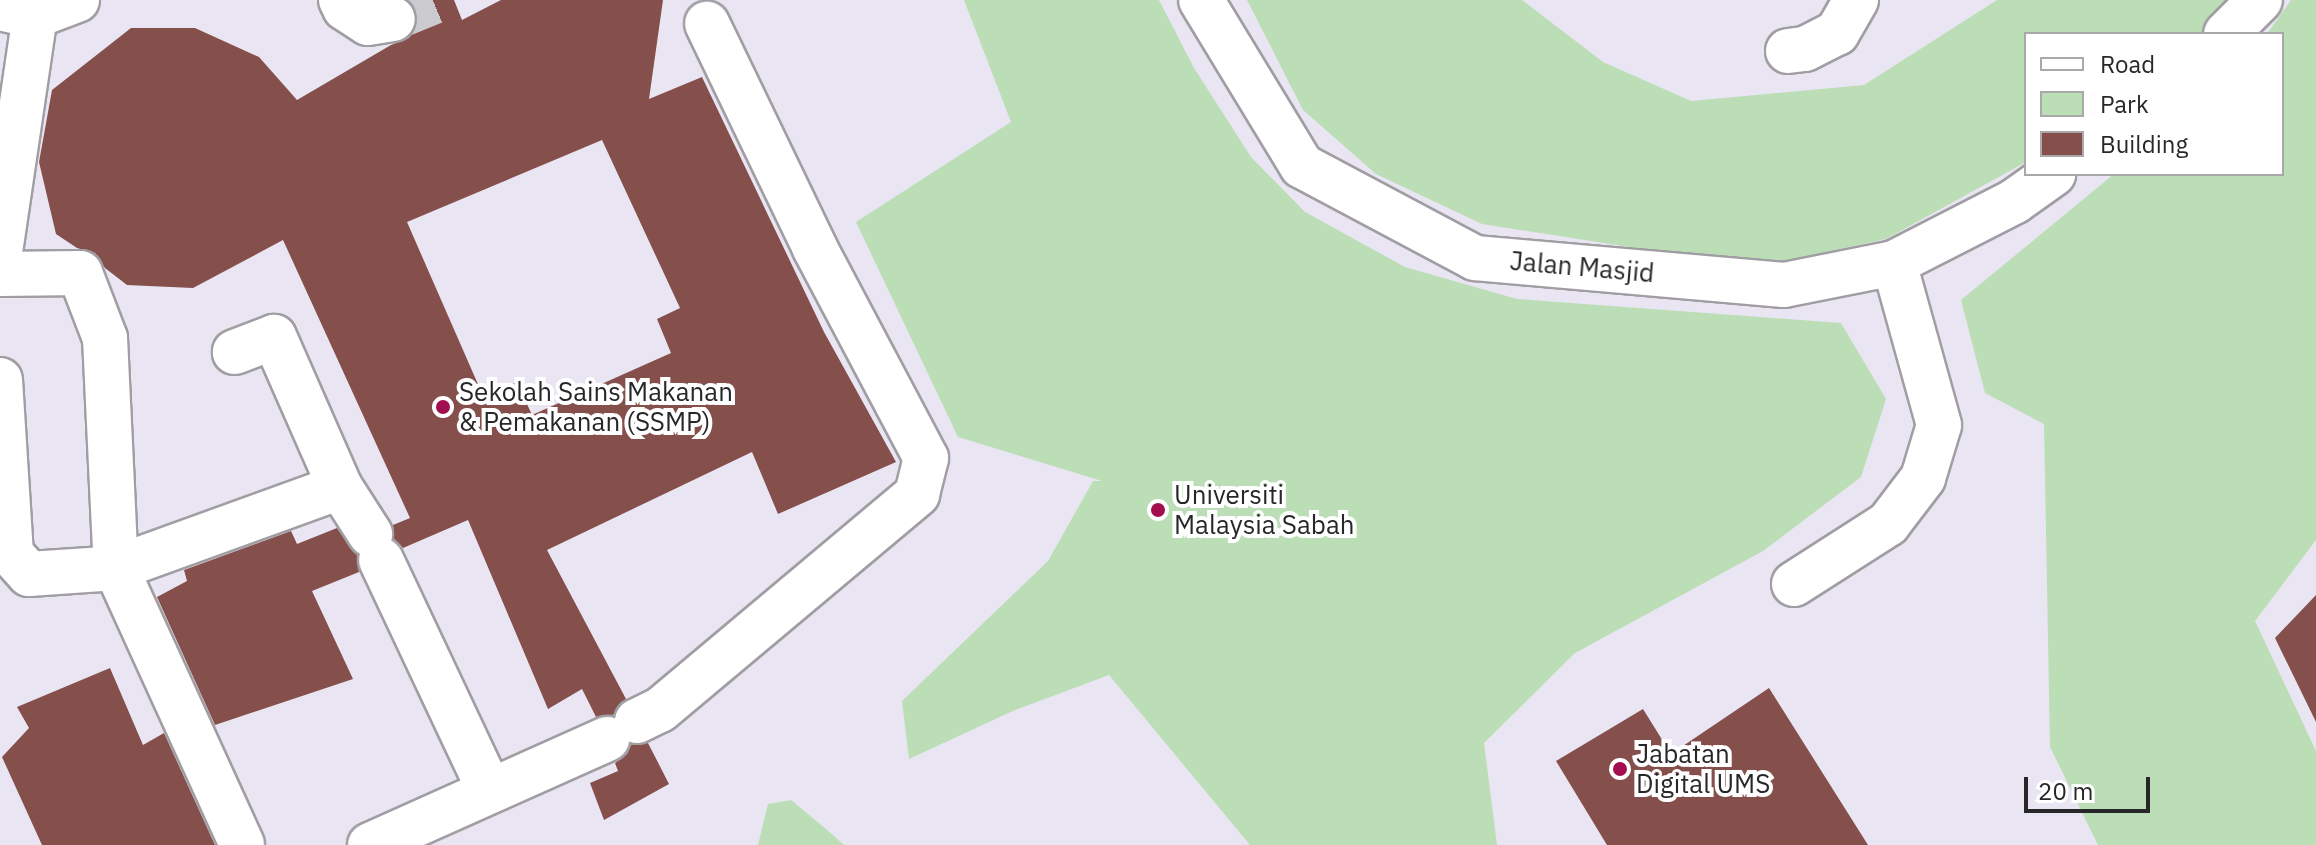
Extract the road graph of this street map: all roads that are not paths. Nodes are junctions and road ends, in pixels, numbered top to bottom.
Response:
1 (77, 0) edge
2 (341, 0) edge
3 (1201, 0) edge
4 (1856, 0) edge
5 (2260, 0) edge
6 (18, 12) edge
7 (393, 19) tunnel mouth
8 (707, 24) dead end
9 (2228, 32) edge
10 (1788, 51) dead end
11 (2050, 176) edge
12 (0, 252) edge
13 (1894, 263) junction
14 (0, 274) edge
15 (235, 352) dead end
16 (0, 380) edge
17 (340, 487) junction
18 (116, 568) junction
19 (1794, 584) dead end
20 (489, 790) junction
21 (242, 845) edge
22 (370, 845) edge

1 - 6 street
2 - 7 street
3 - 13 street, Jalan Masjid
4 - 10 street
5 - 9 street
6 - 12 street
8 - 20 street
11 - 13 street, Jalan Masjid
13 - 19 street
14 - 18 street
15 - 17 street
16 - 18 street
17 - 18 street
17 - 20 street
18 - 21 street
20 - 22 street

